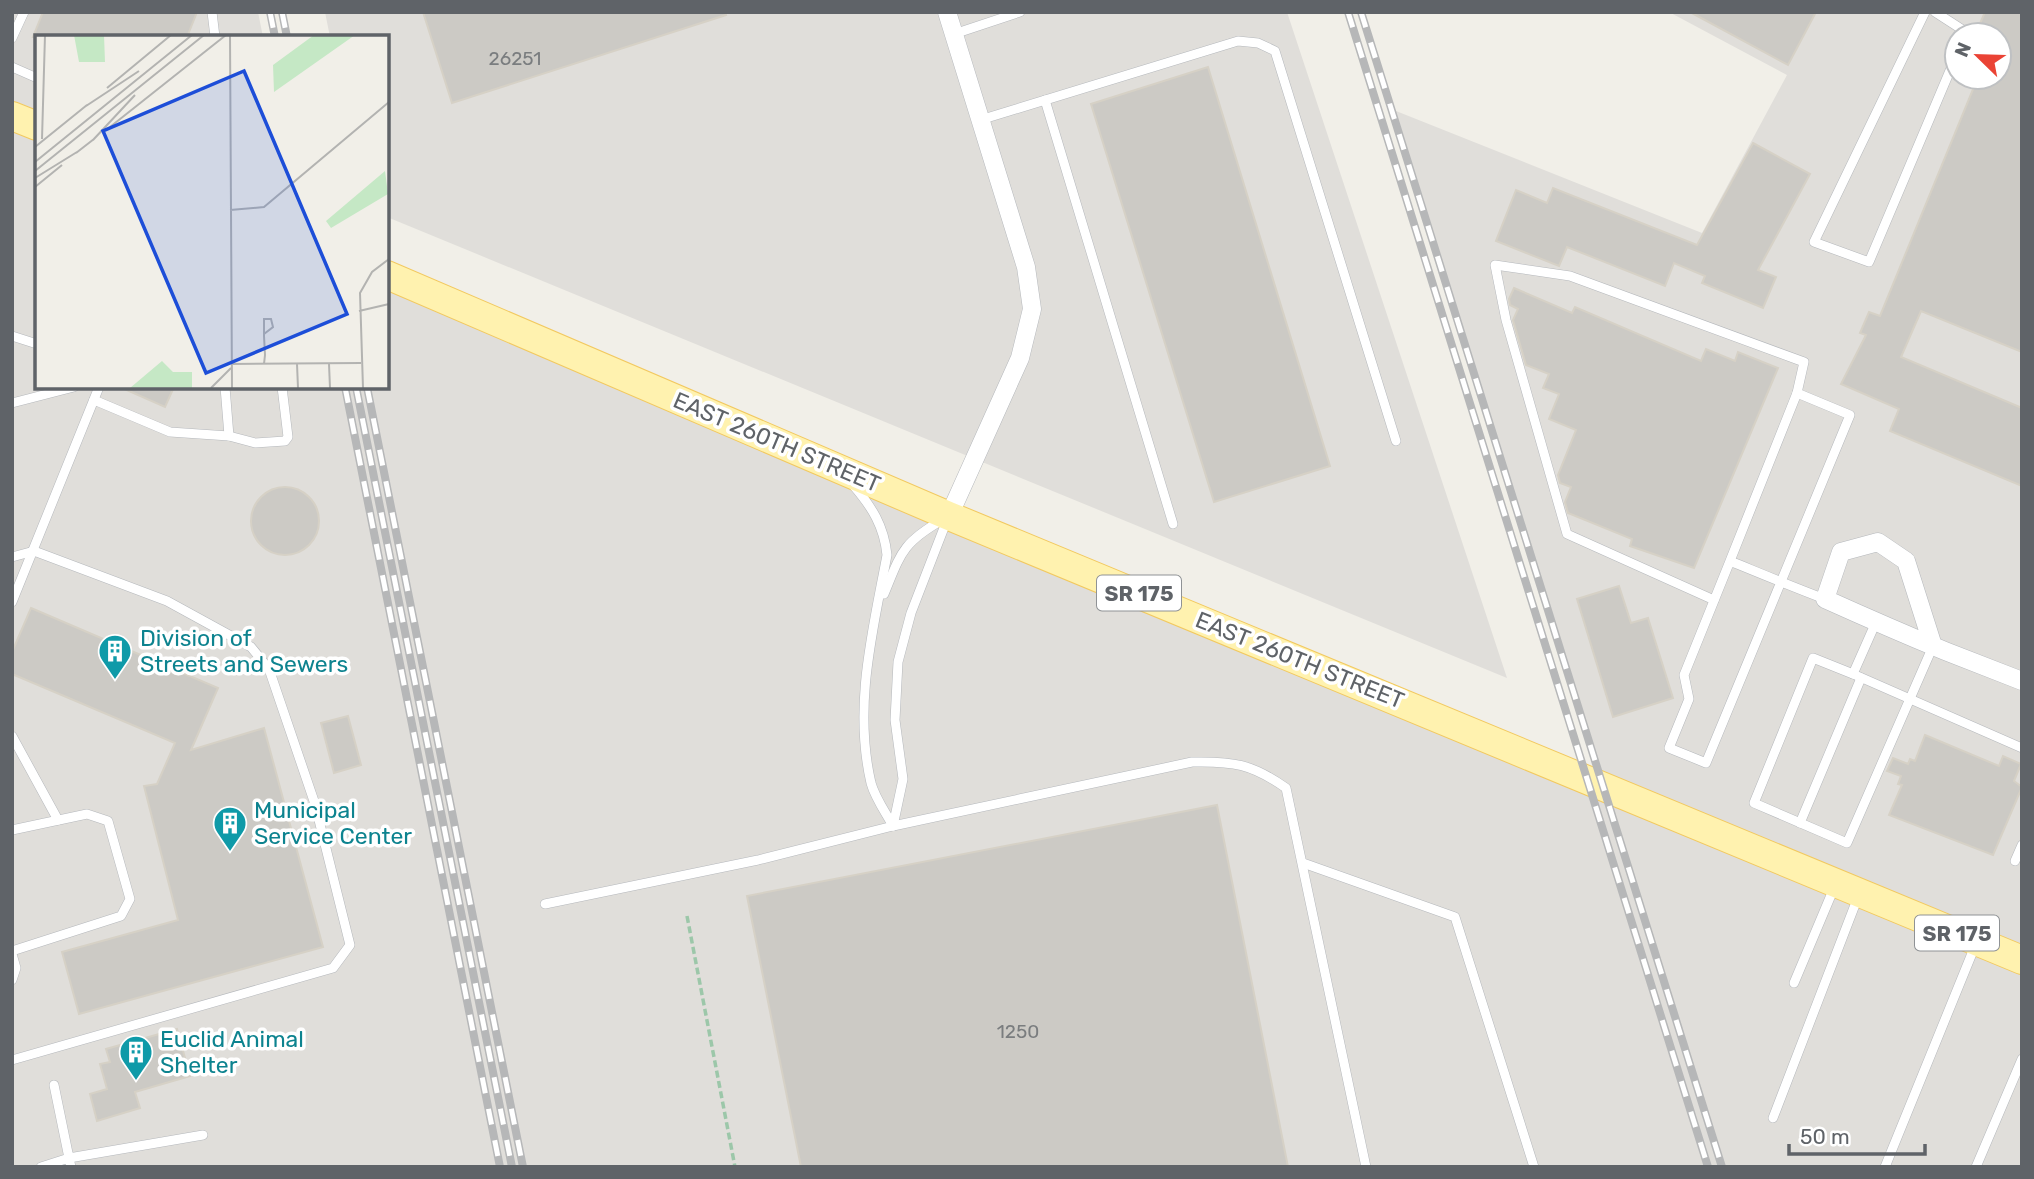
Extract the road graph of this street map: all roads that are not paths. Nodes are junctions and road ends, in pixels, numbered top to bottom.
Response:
1 (24, 12) edge
2 (212, 12) edge
3 (947, 12) edge
4 (1925, 12) edge
5 (1021, 13) edge
6 (954, 34) junction
7 (215, 35) edge
8 (12, 38) edge
9 (12, 67) edge
10 (35, 77) edge
11 (1943, 87) edge
12 (1045, 100) junction
13 (980, 120) junction
14 (388, 275) edge
15 (12, 336) edge
16 (35, 343) edge
17 (70, 388) edge
18 (99, 388) edge
19 (225, 388) edge
20 (282, 388) edge
21 (1797, 393) junction
22 (94, 400) junction
23 (12, 403) edge
24 (229, 436) junction
25 (1396, 441) dead end
26 (836, 467) junction
27 (949, 516) junction
28 (1173, 524) dead end
29 (34, 551) junction
30 (12, 557) edge
31 (1730, 561) junction
32 (1780, 581) junction
33 (1825, 599) junction
34 (1714, 600) junction
35 (12, 602) edge
36 (876, 613) junction
37 (1875, 622) junction
38 (1933, 646) junction
39 (1857, 676) junction
40 (2022, 681) edge
41 (1910, 700) junction
42 (12, 736) edge
43 (2022, 748) edge
44 (58, 820) junction
45 (1800, 823) junction
46 (892, 826) junction
47 (12, 830) edge
48 (2022, 845) edge
49 (2015, 862) dead end
50 (1303, 863) junction
51 (1848, 887) junction
52 (545, 904) dead end
53 (1977, 941) junction
54 (12, 953) edge
55 (2022, 960) edge
56 (12, 980) edge
57 (1794, 983) dead end
58 (2022, 1059) edge
59 (12, 1060) edge
60 (54, 1085) dead end
61 (1773, 1118) dead end
62 (203, 1135) dead end
63 (70, 1163) edge
64 (41, 1167) edge
65 (1366, 1167) edge
66 (1534, 1167) edge
67 (1885, 1167) edge
68 (1976, 1167) edge

1 - 8 lane
2 - 7 lane
3 - 6 street
4 - 11 lane
5 - 6 lane
6 - 13 street
9 - 10 lane
12 - 13 lane
12 - 25 lane
12 - 28 lane
13 - 27 street
14 - 26 main road, EAST 260TH STREET / SR 175
15 - 16 lane
17 - 23 lane
18 - 22 lane
19 - 24 lane
20 - 24 lane
21 - 31 lane
21 - 32 lane
21 - 34 lane
22 - 24 lane
22 - 29 lane
26 - 27 main road, EAST 260TH STREET / SR 175
26 - 36 lane
27 - 36 lane
27 - 46 lane
27 - 51 main road, EAST 260TH STREET / SR 175
29 - 30 lane
29 - 35 lane
29 - 59 lane
31 - 32 lane
31 - 34 lane
32 - 33 lane
32 - 34 lane
33 - 37 street
33 - 38 street
36 - 46 lane
37 - 38 street
37 - 39 lane
38 - 40 street
38 - 41 lane
39 - 41 lane
39 - 45 lane
39 - 45 lane
41 - 43 lane
41 - 45 lane
42 - 44 lane
44 - 47 lane
44 - 54 lane
46 - 50 lane
46 - 52 lane
48 - 49 lane
50 - 65 lane
50 - 66 lane
51 - 53 main road, EAST 260TH STREET / SR 175
51 - 57 lane
51 - 61 lane
53 - 55 main road, EAST 260TH STREET / SR 175
53 - 67 lane
54 - 56 lane
58 - 68 lane
60 - 63 lane
62 - 63 lane
63 - 64 lane

